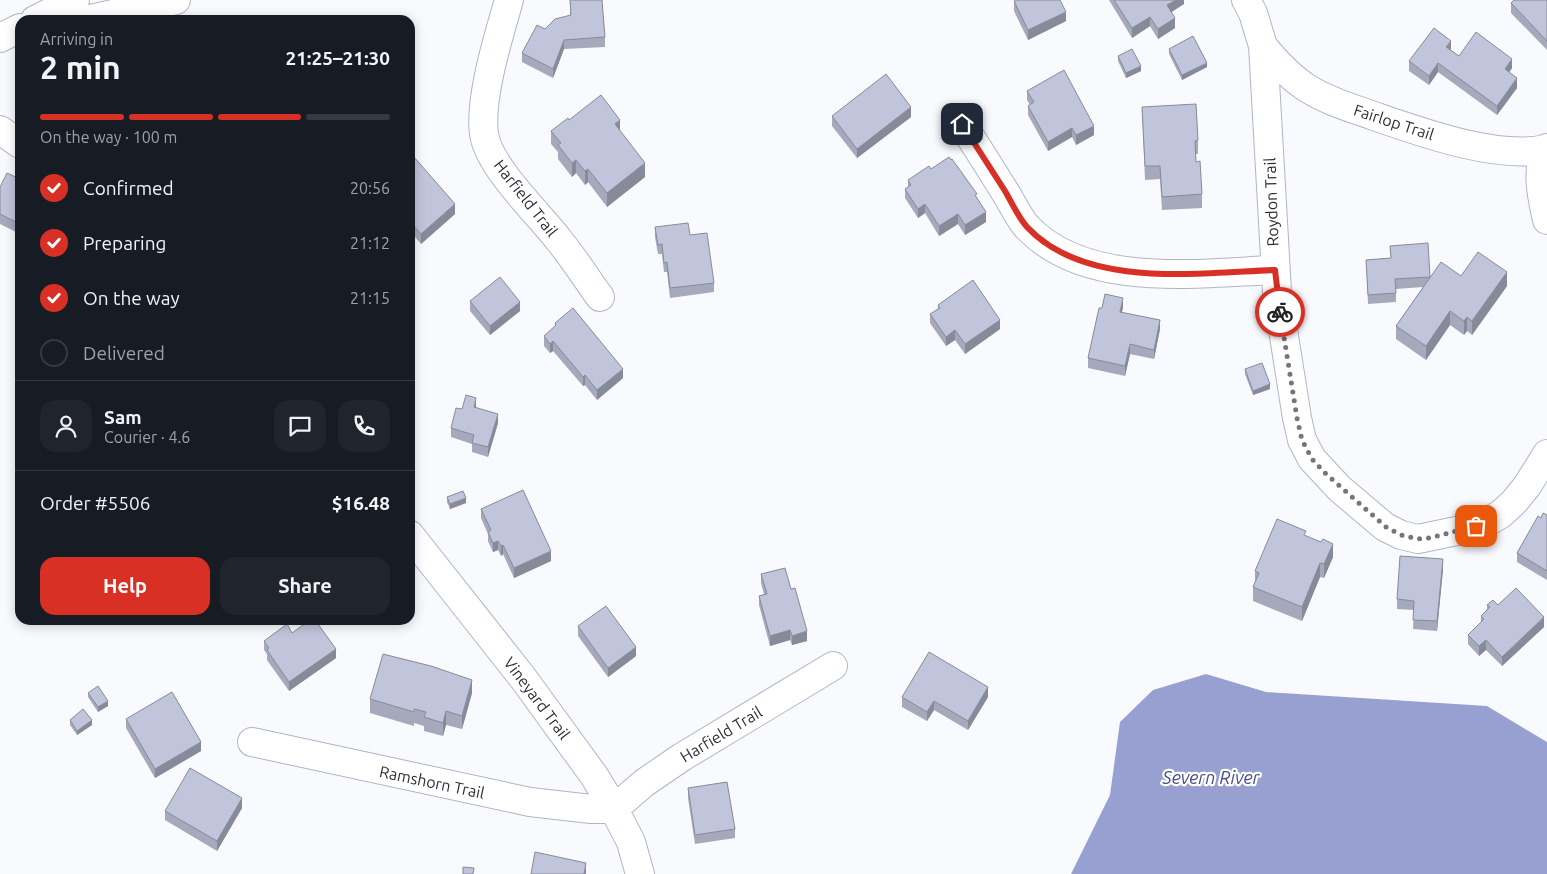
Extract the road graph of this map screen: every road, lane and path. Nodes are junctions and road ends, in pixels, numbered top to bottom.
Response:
1 (76, 0) edge
2 (176, 0) edge
3 (510, 0) edge
4 (1246, 0) edge
5 (45, 15) edge
6 (108, 15) edge
7 (15, 30) edge
8 (15, 36) edge
9 (0, 38) edge
10 (1263, 46) junction
11 (962, 124) dead end
12 (0, 130) edge
13 (15, 140) edge
14 (1546, 149) edge
15 (1547, 220) edge
16 (1275, 270) junction
17 (600, 297) dead end
18 (1547, 454) edge
19 (415, 541) edge
20 (833, 666) dead end
21 (252, 742) dead end
22 (614, 809) junction
23 (640, 874) edge

1 - 5 street
2 - 6 street
3 - 17 street, Harfield Trail
4 - 10 street, Roydon Trail
7 - 9 street
8 - 9 street
10 - 14 street, Fairlop Trail
10 - 16 street, Roydon Trail
11 - 16 street
12 - 13 street
14 - 15 street
16 - 18 street, Roydon Trail
19 - 22 street, Vineyard Trail
20 - 22 street, Harfield Trail
21 - 22 street, Ramshorn Trail
22 - 23 street, Vineyard Trail

